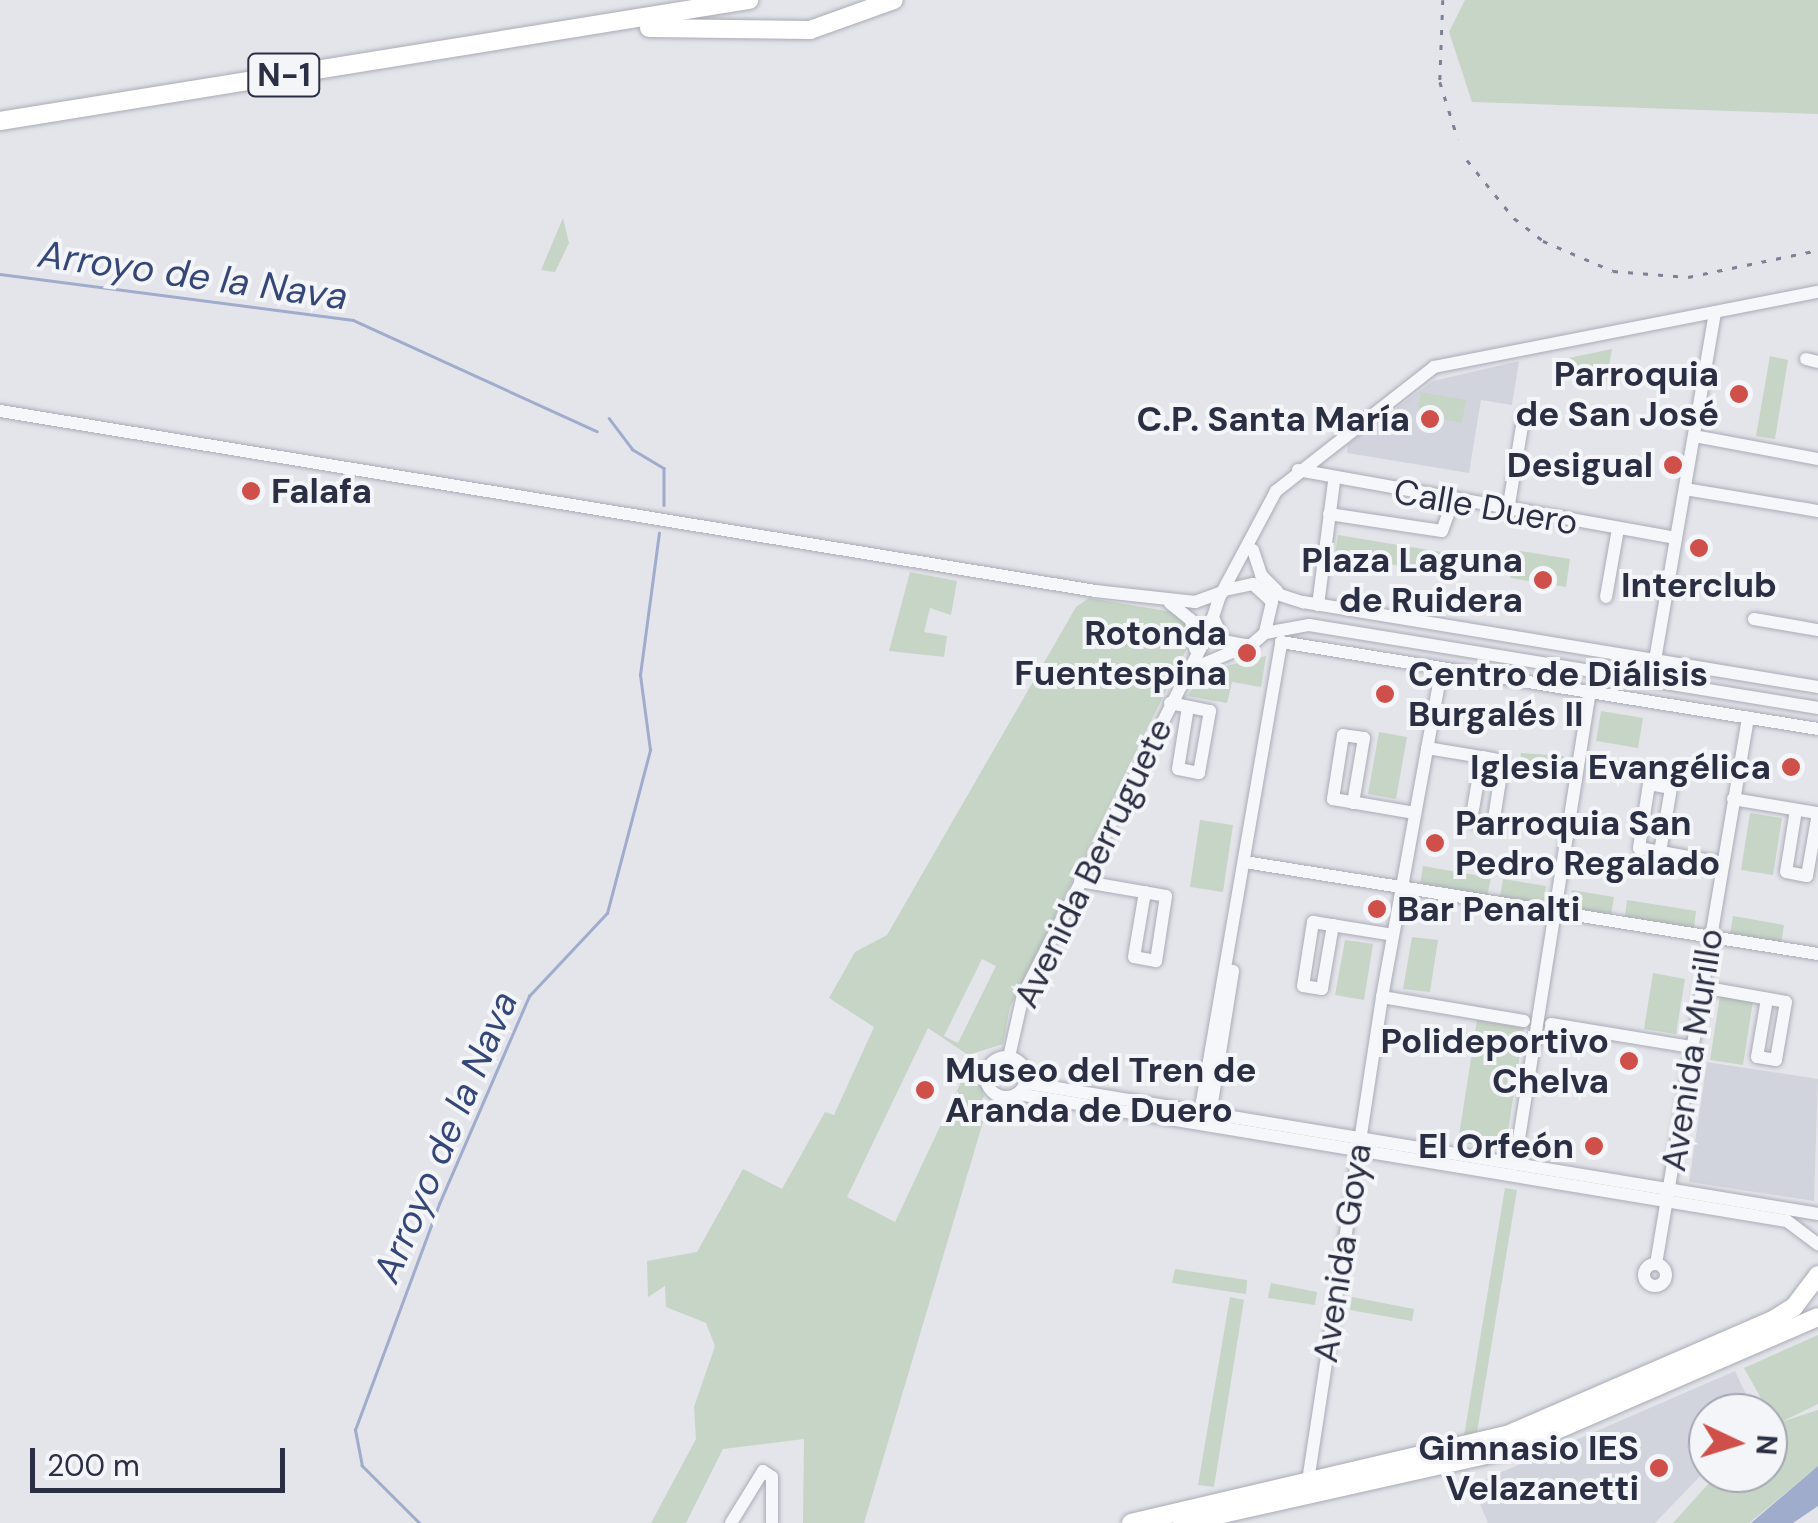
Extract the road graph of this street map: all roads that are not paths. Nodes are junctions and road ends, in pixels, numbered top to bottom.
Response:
1 (704, 0) edge
2 (749, 0) edge
3 (894, 0) edge
4 (874, 3) edge
5 (592, 29) junction
6 (569, 33) junction
7 (0, 120) edge
8 (1818, 292) edge
9 (1715, 312) junction
10 (0, 411) edge
11 (1524, 414) dead end
12 (1694, 436) junction
13 (1818, 458) edge
14 (1298, 470) junction
15 (1334, 481) junction
16 (1684, 489) junction
17 (1453, 501) junction
18 (1817, 508) edge
19 (1508, 510) junction
20 (1330, 514) junction
21 (1618, 528) junction
22 (1255, 534) junction
23 (1676, 538) junction
24 (1254, 550) junction
25 (1224, 591) junction
26 (1270, 594) junction
27 (1606, 597) dead end
28 (1166, 602) junction
29 (1318, 605) junction
30 (1754, 619) dead end
31 (1213, 623) junction
32 (1309, 625) junction
33 (1335, 629) junction
34 (1818, 630) edge
35 (1265, 633) junction
36 (1245, 646) junction
37 (1194, 656) junction
38 (1359, 656) junction
39 (1655, 660) junction
40 (1441, 671) junction
41 (1187, 672) junction
42 (1818, 688) edge
43 (1590, 692) junction
44 (1170, 703) junction
45 (1786, 703) junction
46 (1188, 707) junction
47 (1818, 708) edge
48 (1748, 718) junction
49 (1818, 720) edge
50 (1818, 729) edge
51 (1427, 748) junction
52 (1482, 758) junction
53 (1733, 799) junction
54 (1353, 802) junction
55 (1796, 810) junction
56 (1415, 813) junction
57 (1660, 852) junction
58 (1722, 863) junction
59 (1247, 867) junction
60 (1080, 882) junction
61 (1402, 888) junction
62 (1145, 892) junction
63 (1556, 912) junction
64 (1332, 925) junction
65 (1393, 934) junction
66 (1710, 937) junction
67 (1818, 954) edge
68 (1702, 987) junction
69 (1382, 997) junction
70 (1768, 998) dead end
71 (1524, 1020) dead end
72 (1550, 1024) dead end
73 (1692, 1047) junction
74 (1010, 1057) junction
75 (1022, 1089) junction
76 (1204, 1114) junction
77 (1359, 1138) junction
78 (1356, 1153) junction
79 (1515, 1164) junction
80 (1668, 1196) junction
81 (1818, 1214) edge
82 (1818, 1244) edge
83 (1656, 1264) dead end
84 (1818, 1275) edge
85 (1818, 1318) edge
86 (1308, 1481) junction
87 (1260, 1506) junction
88 (731, 1523) edge
89 (772, 1523) edge
90 (1131, 1523) edge
91 (1182, 1523) edge

1 - 5 highway, N-1
2 - 5 highway, N-1
3 - 4 highway, N-1
4 - 6 highway, N-1
5 - 6 highway, N-1
6 - 7 highway, N-1
8 - 9 street
9 - 12 street
9 - 14 street
10 - 28 street
11 - 19 street
12 - 13 street
12 - 16 street
14 - 15 street, Calle Duero
14 - 22 street
15 - 17 street, Calle Duero
15 - 20 street
16 - 18 street
16 - 23 street
17 - 19 street, Calle Duero
17 - 20 street
19 - 21 street, Calle Duero
20 - 29 street
21 - 23 street, Calle Duero
21 - 27 street
22 - 24 street
22 - 25 street
23 - 39 street
24 - 26 street
24 - 26 street
25 - 26 street
25 - 28 street
25 - 31 street
26 - 29 street
26 - 32 street
26 - 35 street
28 - 31 street
28 - 37 street
29 - 39 street
30 - 34 street
31 - 36 street
31 - 37 street, Avenida Berruguete
32 - 33 street
32 - 35 street
33 - 38 street
33 - 45 street
35 - 36 street
36 - 41 street
37 - 41 street, Avenida Berruguete
38 - 40 street
38 - 59 street
39 - 42 street
40 - 43 street
40 - 51 street, Avenida Goya
41 - 44 street, Avenida Berruguete
43 - 48 street
43 - 63 street
44 - 46 street
44 - 60 street, Avenida Berruguete
45 - 47 street
45 - 49 street
46 - 46 street
48 - 50 street
48 - 53 street, Avenida Murillo
51 - 52 street
51 - 56 street, Avenida Goya
52 - 52 street
53 - 55 street
53 - 58 street, Avenida Murillo
54 - 54 street
54 - 56 street
55 - 55 street
56 - 61 street, Avenida Goya
57 - 57 street
57 - 58 street
58 - 66 street, Avenida Murillo
59 - 61 street
59 - 76 street
60 - 62 street
60 - 74 street, Avenida Berruguete
61 - 63 street
61 - 65 street, Avenida Goya
62 - 62 street
63 - 66 street
63 - 79 street
64 - 64 street
64 - 65 street
65 - 69 street, Avenida Goya
66 - 67 street
66 - 68 street, Avenida Murillo
68 - 70 street
68 - 73 street, Avenida Murillo
69 - 71 street
69 - 77 street, Avenida Goya
72 - 73 street
73 - 80 street, Avenida Murillo
74 - 75 street
74 - 75 street
75 - 76 street
75 - 78 street
76 - 77 street
77 - 78 street, Avenida Goya
77 - 79 street
78 - 80 street
78 - 86 street, Avenida Goya
79 - 80 street
80 - 81 street
80 - 82 street
80 - 83 street, Avenida Murillo
84 - 86 highway
85 - 87 highway
86 - 87 street
86 - 90 highway
87 - 91 highway
88 - 89 street

